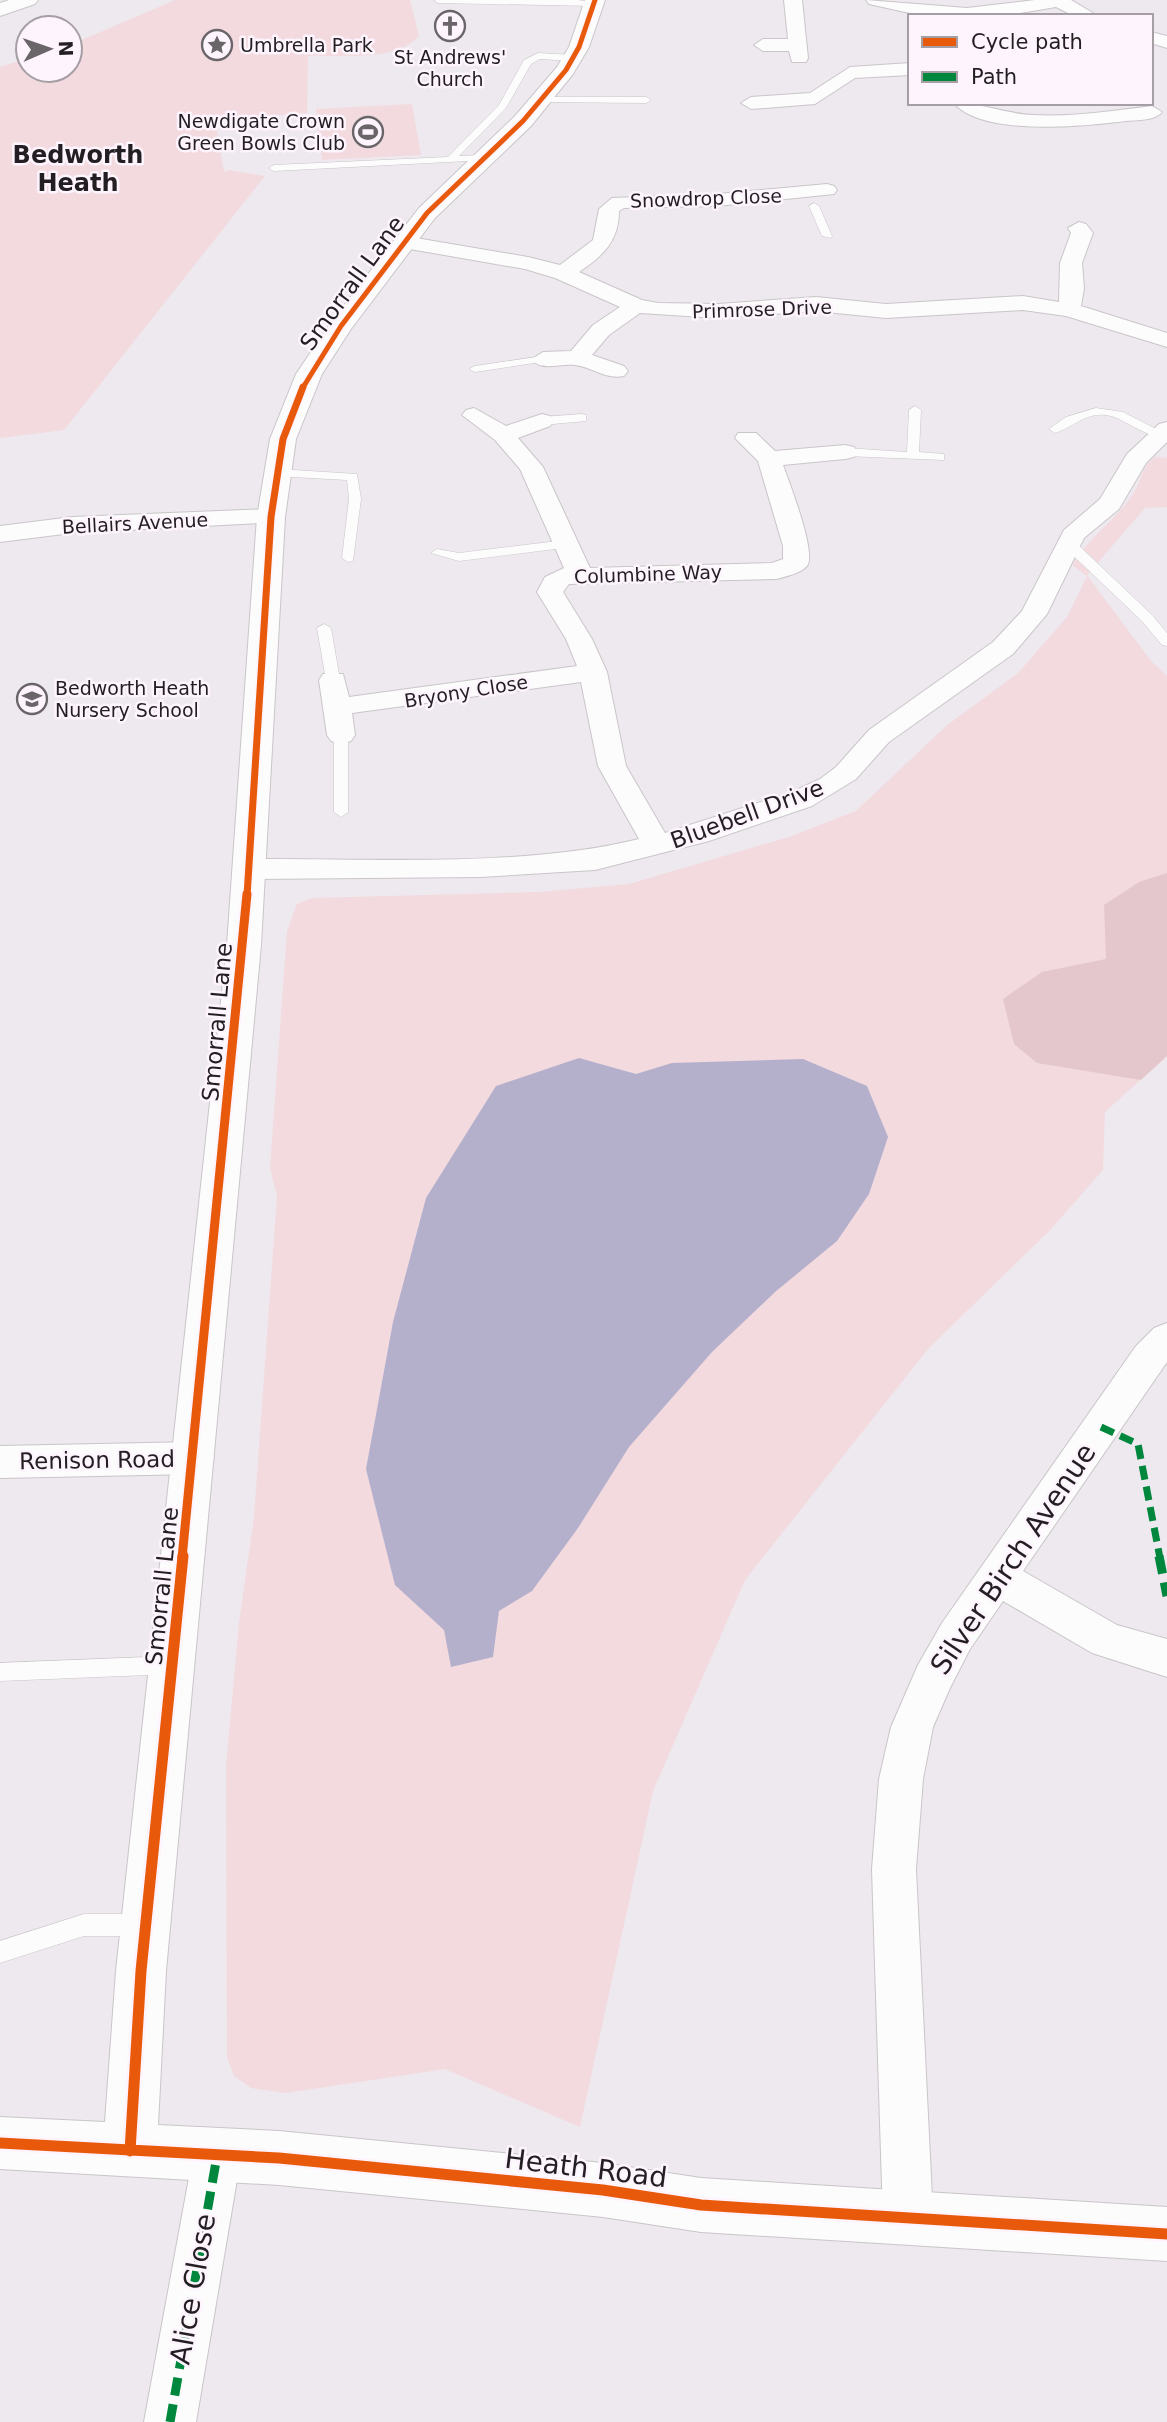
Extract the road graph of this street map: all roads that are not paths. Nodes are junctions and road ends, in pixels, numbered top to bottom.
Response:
1 (28, 0) edge
2 (438, 0) edge
3 (793, 0) edge
4 (875, 0) edge
5 (1057, 0) edge
6 (594, 1) edge
7 (0, 10) edge
8 (933, 14) edge
9 (966, 14) edge
10 (1085, 14) edge
11 (762, 45) dead end
12 (908, 69) edge
13 (646, 100) dead end
14 (526, 102) junction
15 (747, 104) dead end
16 (969, 105) edge
17 (1123, 109) edge
18 (1152, 112) dead end
19 (466, 159) junction
20 (274, 168) dead end
21 (816, 197) joint
22 (1079, 224) dead end
23 (827, 236) dead end
24 (404, 242) junction
25 (562, 273) junction
26 (636, 306) junction
27 (1069, 310) junction
28 (1167, 340) edge
29 (578, 358) junction
30 (543, 359) joint
31 (475, 369) dead end
32 (616, 371) dead end
33 (915, 410) dead end
34 (474, 415) dead end
35 (582, 418) dead end
36 (542, 421) joint
37 (1055, 429) dead end
38 (1164, 432) edge
39 (503, 435) junction
40 (747, 438) dead end
41 (845, 452) joint
42 (913, 454) junction
43 (940, 457) dead end
44 (769, 459) junction
45 (278, 473) junction
46 (271, 517) junction
47 (0, 534) edge
48 (566, 544) junction
49 (1069, 544) junction
50 (437, 553) dead end
51 (348, 558) dead end
52 (580, 575) junction
53 (324, 628) dead end
54 (1167, 642) edge
55 (593, 672) junction
56 (336, 693) junction
57 (341, 735) joint
58 (341, 812) dead end
59 (658, 846) junction
60 (250, 869) junction
61 (1167, 1338) edge
62 (195, 1458) junction
63 (0, 1462) edge
64 (995, 1576) junction
65 (1167, 1658) edge
66 (173, 1665) junction
67 (0, 1672) edge
68 (146, 1925) junction
69 (0, 1952) edge
70 (0, 2143) edge
71 (130, 2151) junction
72 (217, 2156) junction
73 (908, 2218) junction
74 (1167, 2234) edge
75 (170, 2422) edge

1 - 7 street
2 - 6 lane
3 - 11 street
4 - 8 street
5 - 9 street
5 - 10 street
6 - 14 street, Smorrall Lane
12 - 15 street
13 - 14 lane
14 - 19 street, Smorrall Lane
16 - 17 street
17 - 18 street
19 - 20 lane
19 - 24 street, Smorrall Lane
21 - 23 lane
21 - 25 street, Snowdrop Close
22 - 27 street
24 - 25 street, Primrose Drive
24 - 45 street, Smorrall Lane
25 - 26 street, Primrose Drive
26 - 27 street, Primrose Drive
26 - 29 street
27 - 28 street, Primrose Drive
29 - 30 street
29 - 32 street
30 - 31 lane
33 - 42 lane
34 - 39 street
35 - 36 lane
36 - 39 street
37 - 38 lane
38 - 49 street, Bluebell Drive
39 - 48 street
40 - 44 street, Columbine Way
41 - 42 lane
41 - 44 street
42 - 43 lane
44 - 52 street, Columbine Way
45 - 46 street, Smorrall Lane
45 - 51 lane
46 - 47 street, Bellairs Avenue
46 - 60 street, Smorrall Lane
48 - 50 lane
48 - 52 street
49 - 54 lane
49 - 59 street, Bluebell Drive
52 - 55 street, Columbine Way
53 - 56 lane
55 - 56 street, Bryony Close
55 - 59 street, Columbine Way
56 - 57 street
57 - 58 lane
59 - 60 street, Bluebell Drive
60 - 62 street, Smorrall Lane
61 - 64 street, Silver Birch Avenue
62 - 63 street, Renison Road
62 - 66 street, Smorrall Lane
64 - 65 street
64 - 73 street, Silver Birch Avenue
66 - 67 lane
66 - 68 street, Smorrall Lane
68 - 69 lane
68 - 71 street, Smorrall Lane
70 - 71 street, Heath Road
71 - 72 street, Heath Road
72 - 73 street, Heath Road
72 - 75 street, Alice Close
73 - 74 street, Heath Road

